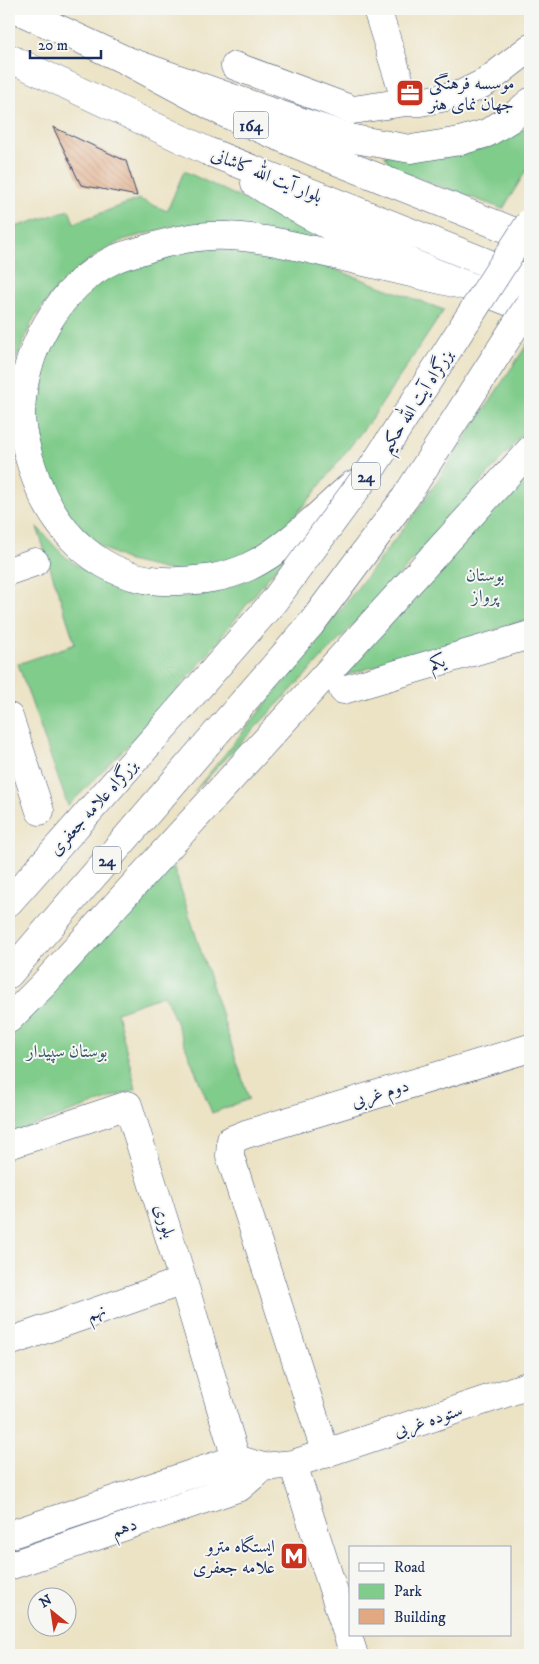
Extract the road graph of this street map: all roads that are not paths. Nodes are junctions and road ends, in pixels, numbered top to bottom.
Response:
1 (16, 9) edge
2 (377, 9) edge
3 (530, 48) edge
4 (9, 58) edge
5 (125, 60) junction
6 (235, 66) dead end
7 (406, 102) junction
8 (530, 102) edge
9 (207, 151) junction
10 (530, 222) edge
11 (530, 238) edge
12 (530, 280) edge
13 (475, 288) junction
14 (530, 303) edge
15 (530, 310) edge
16 (530, 450) edge
17 (372, 468) junction
18 (35, 562) dead end
19 (9, 571) edge
20 (530, 635) edge
21 (343, 690) dead end
22 (178, 711) joint
23 (9, 717) edge
24 (15, 759) edge
25 (40, 811) dead end
26 (9, 902) edge
27 (9, 974) edge
28 (9, 1020) edge
29 (530, 1048) edge
30 (9, 1145) edge
31 (183, 1281) junction
32 (9, 1342) edge
33 (530, 1385) edge
34 (326, 1454) junction
35 (236, 1459) junction
36 (293, 1464) junction
37 (264, 1467) junction
38 (9, 1536) edge
39 (9, 1566) edge
40 (353, 1655) edge

1 - 5 main road, 164
2 - 7 main road
3 - 7 main road
4 - 9 main road, بلوار آیت الله کاشانی / 164
5 - 8 main road
5 - 11 main road, 164
6 - 7 main road
9 - 12 main road, بلوار آیت الله کاشانی / 164
9 - 13 main road
10 - 17 main road, بزرگراه آیت الله حکیم / 24, bridge
13 - 15 main road
13 - 17 main road, bridge
14 - 27 main road, 24, bridge
16 - 28 main road
17 - 22 main road, بزرگراه آیت الله حکیم / 24, bridge
18 - 19 main road
20 - 21 main road, یکم
22 - 26 main road, بزرگراه علامه جعفری / 24
23 - 24 main road
24 - 25 main road
29 - 34 main road, دوم غربی
30 - 31 main road, بلوری
31 - 32 main road, نهم
31 - 35 main road, بلوری
33 - 34 main road, ستوده غربی
34 - 36 main road, ستوده غربی
35 - 37 main road
35 - 38 main road, دهم
36 - 37 main road, ستوده غربی
36 - 40 main road
37 - 39 main road, دهم

